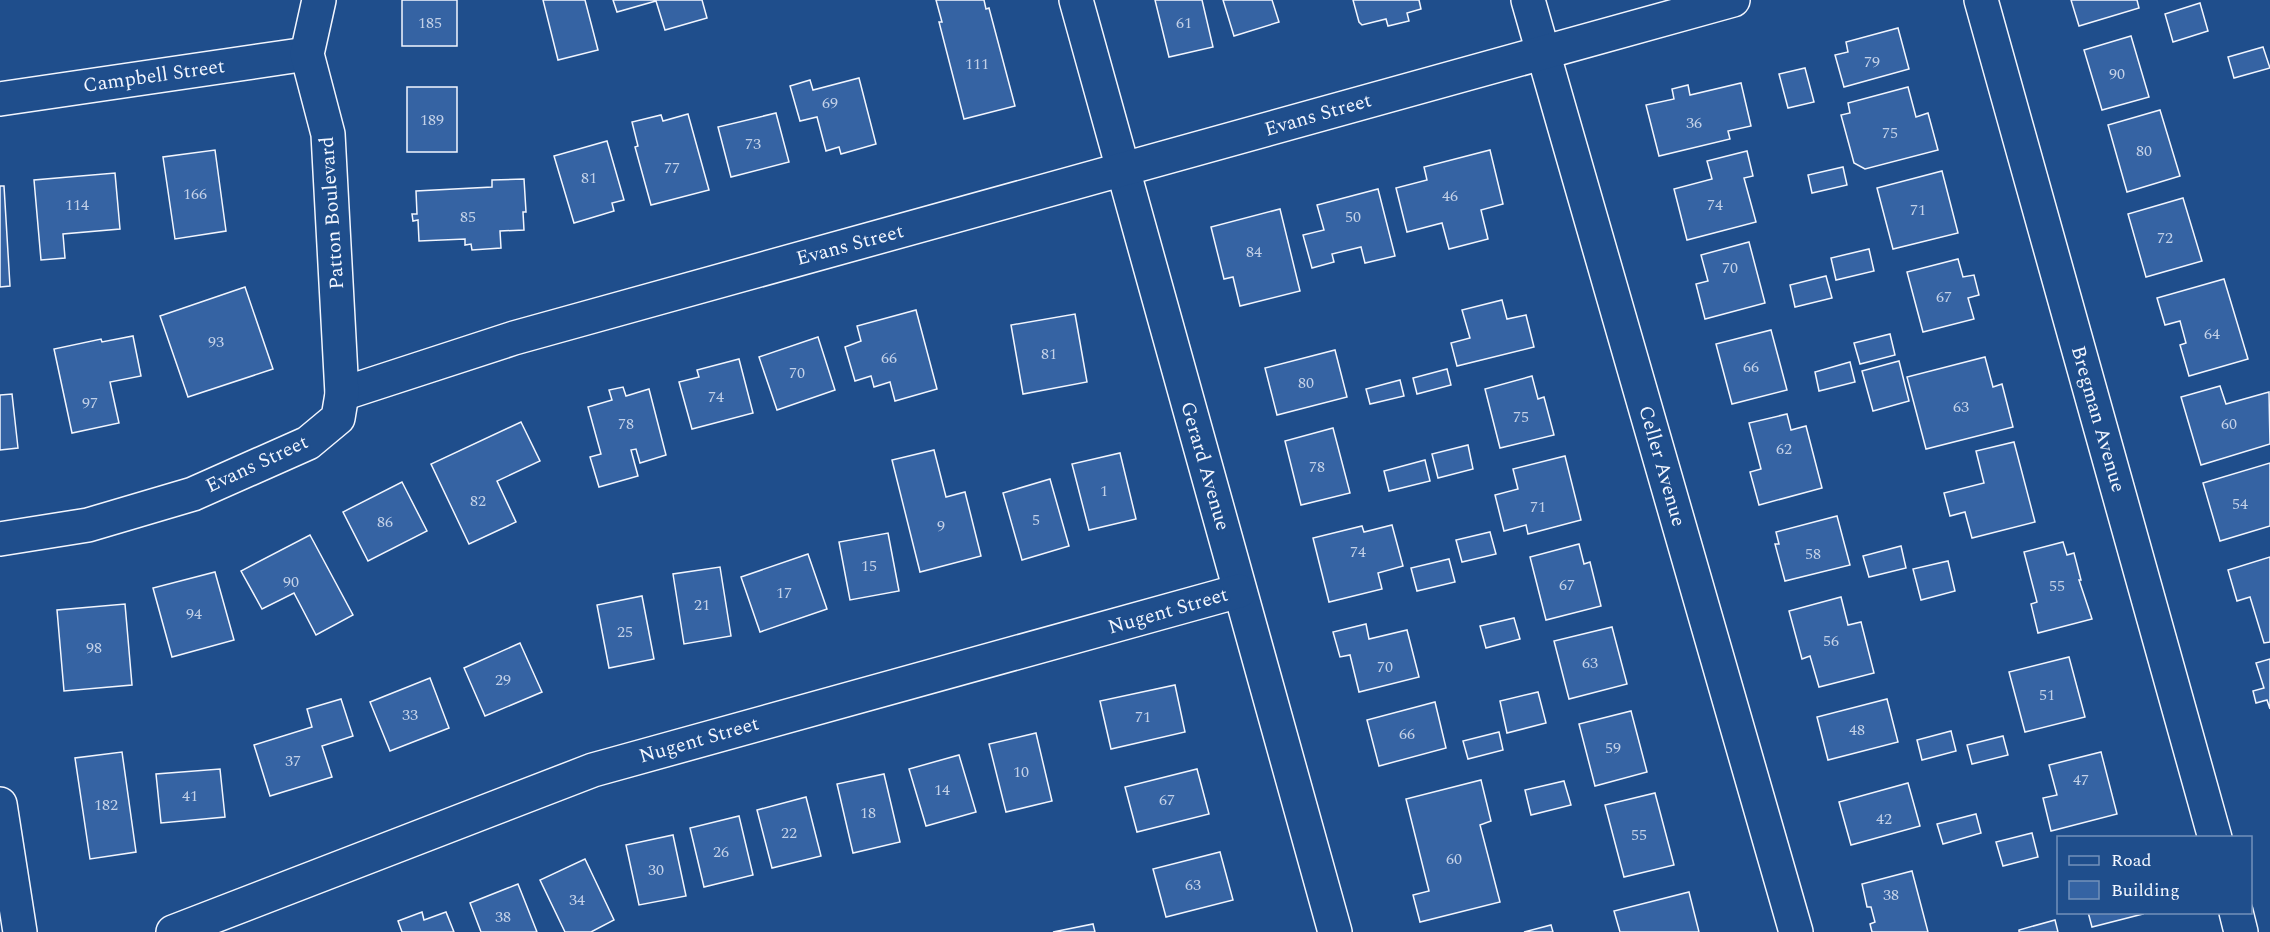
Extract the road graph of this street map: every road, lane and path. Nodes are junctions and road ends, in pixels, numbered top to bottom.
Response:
1 (319, 0) edge
2 (1076, 0) edge
3 (1528, 0) edge
4 (1733, 0) edge
5 (1981, 0) edge
6 (1543, 53) junction
7 (307, 54) junction
8 (0, 99) edge
9 (1122, 170) junction
10 (342, 394) junction
11 (0, 539) edge
12 (1239, 591) junction
13 (0, 804) edge
14 (2215, 836) edge
15 (2236, 914) edge
16 (20, 932) edge
17 (173, 932) edge
18 (1335, 932) edge
19 (1796, 932) edge
20 (2241, 932) edge

1 - 7 street, Patton Boulevard
2 - 9 street, Gerard Avenue
3 - 6 street, Celler Avenue
4 - 6 street, Evans Street
5 - 14 street, Bregman Avenue
6 - 9 street, Evans Street
6 - 19 street, Celler Avenue
7 - 8 street, Campbell Street
7 - 10 street, Patton Boulevard
9 - 10 street, Evans Street
9 - 12 street, Gerard Avenue
10 - 11 street, Evans Street
12 - 17 street, Nugent Street
12 - 18 street, Gerard Avenue
13 - 16 street
15 - 20 street

